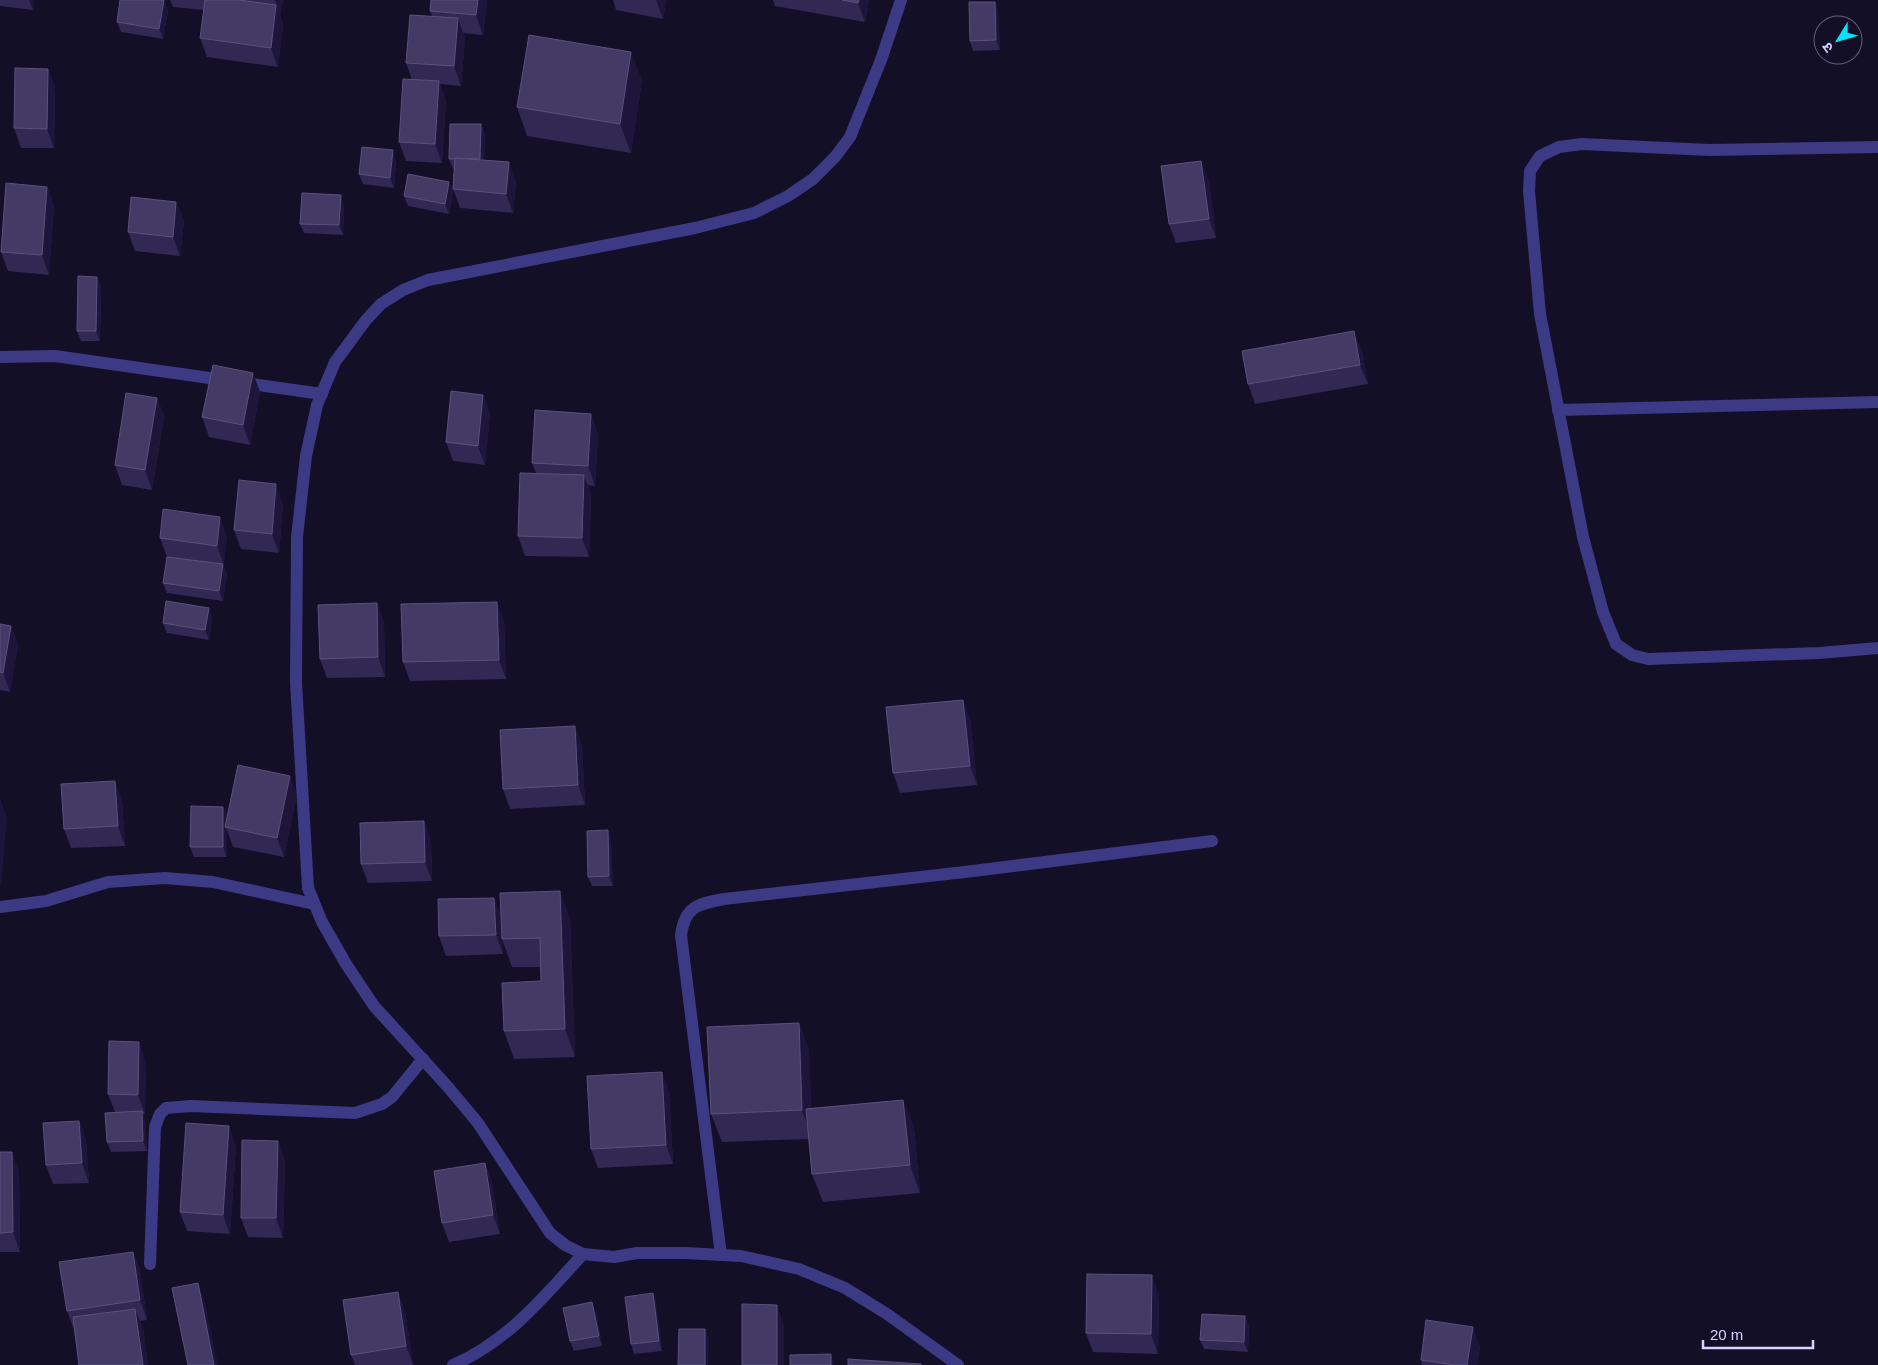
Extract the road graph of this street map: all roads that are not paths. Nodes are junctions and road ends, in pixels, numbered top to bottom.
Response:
1 (901, 0) edge
2 (1878, 147) edge
3 (0, 357) edge
4 (322, 394) junction
5 (1878, 402) edge
6 (1558, 410) junction
7 (1878, 648) edge
8 (1212, 841) dead end
9 (314, 904) junction
10 (0, 907) edge
11 (423, 1059) junction
12 (583, 1254) junction
13 (721, 1255) junction
14 (150, 1264) dead end
15 (453, 1365) edge
16 (958, 1365) edge

1 - 4 street
2 - 6 street
3 - 4 street
4 - 9 street
5 - 6 street
6 - 7 street
8 - 13 street
9 - 10 street
9 - 11 street
11 - 12 street
11 - 14 street
12 - 13 street
12 - 15 street
13 - 16 street

